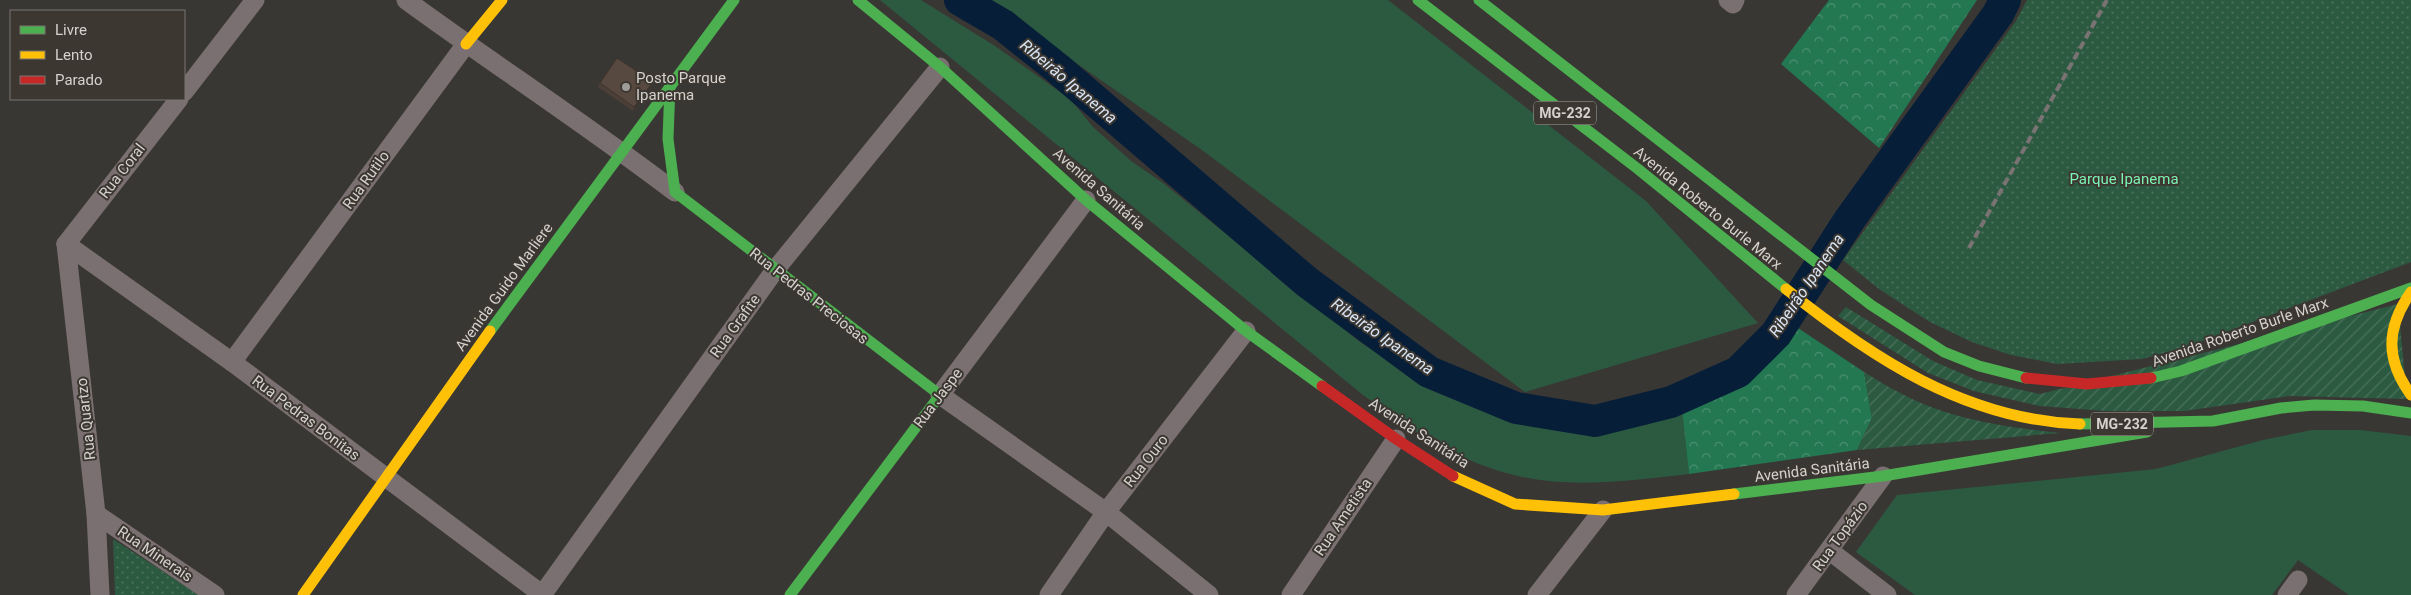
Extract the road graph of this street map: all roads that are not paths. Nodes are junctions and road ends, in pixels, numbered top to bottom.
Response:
1 (255, 0) edge
2 (406, 0) edge
3 (502, 0) edge
4 (734, 0) edge
5 (858, 0) edge
6 (1418, 0) edge
7 (1479, 0) edge
8 (466, 44) junction
9 (940, 67) junction
10 (670, 84) junction
11 (185, 91) edge
12 (178, 100) edge
13 (621, 151) junction
14 (674, 192) junction
15 (1086, 200) junction
16 (66, 244) junction
17 (775, 270) junction
18 (2411, 288) edge
19 (2411, 292) edge
20 (1246, 331) junction
21 (232, 362) junction
22 (940, 395) junction
23 (2411, 395) edge
24 (2411, 413) edge
25 (2220, 420) junction
26 (1396, 439) junction
27 (1883, 476) junction
28 (385, 477) junction
29 (1603, 510) junction
30 (1106, 512) junction
31 (96, 514) junction
32 (1830, 551) junction
33 (100, 595) edge
34 (215, 595) edge
35 (303, 595) edge
36 (542, 595) edge
37 (790, 595) edge
38 (1050, 595) edge
39 (1209, 595) edge
40 (1291, 595) edge
41 (1537, 595) edge
42 (1796, 595) edge
43 (1887, 595) edge

1 - 11 street
2 - 8 street, Rua Pedras Preciosas
3 - 8 main road, Rua Rutilo
4 - 10 main road, Avenida Guido Marliere
5 - 9 main road, Avenida Sanitária
6 - 25 main road, Avenida Roberto Burle Marx / MG-232
7 - 18 main road, Avenida Roberto Burle Marx / MG-232
8 - 13 street, Rua Pedras Preciosas
8 - 21 street, Rua Rutilo
9 - 15 main road, Avenida Sanitária
9 - 17 street, Rua Grafite
10 - 13 main road, Avenida Guido Marliere
10 - 14 main road
12 - 16 street, Rua Coral
13 - 14 street, Rua Pedras Preciosas
13 - 28 main road, Avenida Guido Marliere
14 - 17 main road, Rua Pedras Preciosas
15 - 20 main road, Avenida Sanitária
15 - 22 street, Rua Jaspe
16 - 21 street, Rua Pedras Bonitas
16 - 31 street, Rua Quartzo
17 - 22 main road, Rua Pedras Preciosas
17 - 36 street, Rua Grafite
19 - 23 main road
20 - 26 main road, Avenida Sanitária
20 - 30 street, Rua Ouro
21 - 28 street, Rua Pedras Bonitas
22 - 30 street, Rua Pedras Preciosas
22 - 37 main road, Rua Jaspe
24 - 25 main road, Avenida Roberto Burle Marx / MG-232
25 - 27 main road, Avenida Sanitária
26 - 29 main road, Avenida Sanitária
26 - 40 street, Rua Ametista
27 - 29 main road, Avenida Sanitária
27 - 32 street, Rua Topázio
28 - 35 main road, Avenida Guido Marliere
28 - 36 street, Rua Pedras Bonitas
29 - 41 street
30 - 38 street, Rua Ouro
30 - 39 street, Rua Pedras Preciosas
31 - 33 street, Rua Quartzo
31 - 34 street, Rua Minerais
32 - 42 street, Rua Topázio
32 - 43 street

